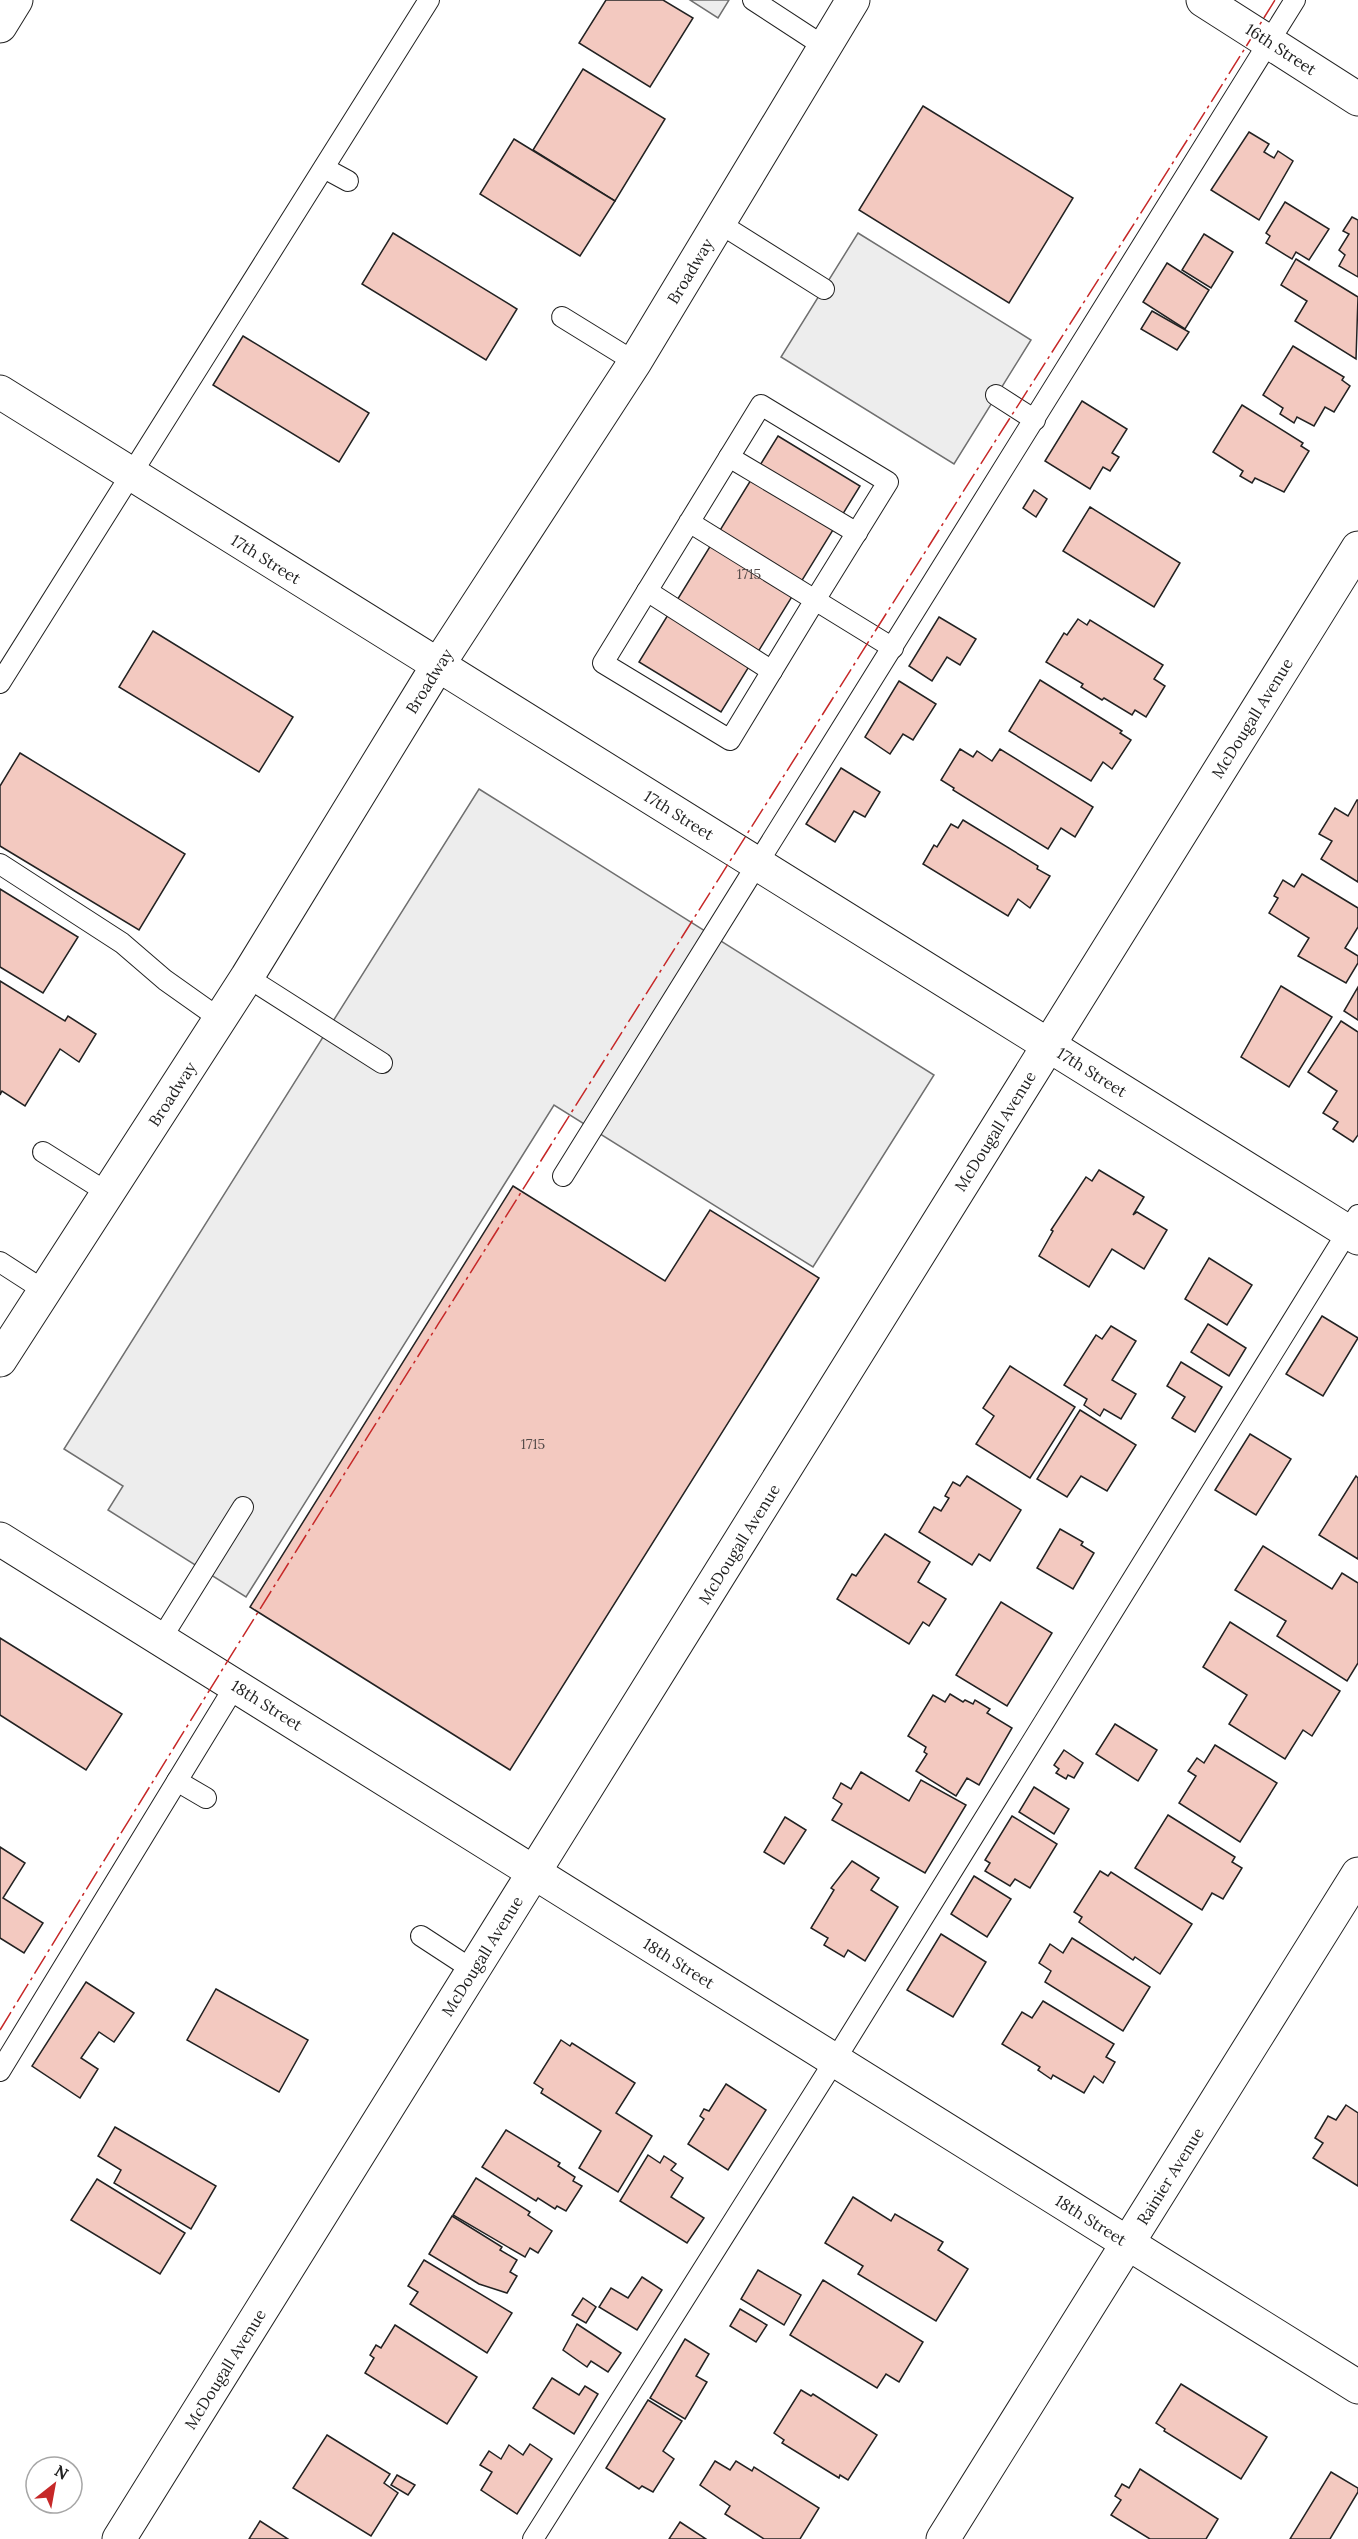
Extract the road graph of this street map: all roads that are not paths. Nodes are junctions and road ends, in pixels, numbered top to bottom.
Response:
1 (16, 0) edge
2 (429, 0) edge
3 (753, 0) edge
4 (853, 0) edge
5 (1203, 0) edge
6 (1295, 0) edge
7 (0, 26) edge
8 (1269, 42) junction
9 (825, 47) junction
10 (1358, 99) edge
11 (324, 168) junction
12 (348, 181) dead end
13 (718, 223) junction
14 (824, 289) dead end
15 (562, 317) dead end
16 (635, 362) junction
17 (0, 392) edge
18 (996, 395) dead end
19 (1035, 420) junction
20 (729, 457) junction
21 (131, 474) junction
22 (689, 522) junction
23 (856, 534) junction
24 (1358, 548) edge
25 (647, 591) junction
26 (815, 600) junction
27 (893, 648) junction
28 (438, 665) junction
29 (772, 671) junction
30 (0, 683) edge
31 (0, 864) edge
32 (758, 865) junction
33 (247, 977) junction
34 (220, 1019) junction
35 (1049, 1045) junction
36 (382, 1063) dead end
37 (43, 1152) dead end
38 (563, 1176) dead end
39 (108, 1193) junction
40 (1354, 1228) edge
41 (0, 1262) edge
42 (45, 1291) junction
43 (0, 1360) edge
44 (243, 1507) dead end
45 (0, 1539) edge
46 (160, 1639) junction
47 (235, 1686) junction
48 (177, 1781) junction
49 (206, 1798) dead end
50 (534, 1872) junction
51 (1358, 1874) edge
52 (421, 1936) dead end
53 (473, 1970) junction
54 (835, 2060) junction
55 (0, 2071) edge
56 (1128, 2243) junction
57 (1358, 2387) edge
58 (119, 2539) edge
59 (533, 2539) edge
60 (943, 2539) edge

1 - 7 street
2 - 11 lane
3 - 9 lane
4 - 9 street, Broadway
5 - 8 street, 16th Street
6 - 8 lane
8 - 10 street, 16th Street
8 - 19 lane
9 - 13 street, Broadway
11 - 12 lane
11 - 21 lane
13 - 14 lane
13 - 16 street, Broadway
15 - 16 lane
16 - 28 street, Broadway
17 - 21 street, 17th Street
18 - 19 lane
19 - 27 lane
20 - 22 lane
20 - 23 lane
20 - 23 lane
21 - 28 street, 17th Street
21 - 30 lane
22 - 25 lane
22 - 26 lane
23 - 26 lane
24 - 35 street, McDougall Avenue
25 - 29 lane
25 - 29 lane
26 - 27 lane
26 - 29 lane
27 - 32 lane
28 - 32 street, 17th Street
28 - 33 street, Broadway
31 - 34 lane
32 - 35 street, 17th Street
32 - 38 lane
33 - 34 street, Broadway
33 - 36 lane
34 - 39 street, Broadway
35 - 40 street, 17th Street
35 - 50 street, McDougall Avenue
37 - 39 lane
39 - 42 street, Broadway
40 - 54 lane
41 - 42 lane
42 - 43 street, Broadway
44 - 46 lane
45 - 46 street, 18th Street
46 - 47 street, 18th Street
47 - 48 lane
47 - 50 street, 18th Street
48 - 49 lane
48 - 55 lane
50 - 53 street, McDougall Avenue
50 - 54 street, 18th Street
51 - 56 street, Rainier Avenue
52 - 53 lane
53 - 58 street, McDougall Avenue
54 - 56 street, 18th Street
54 - 59 lane
56 - 57 street, 18th Street
56 - 60 street, Rainier Avenue

